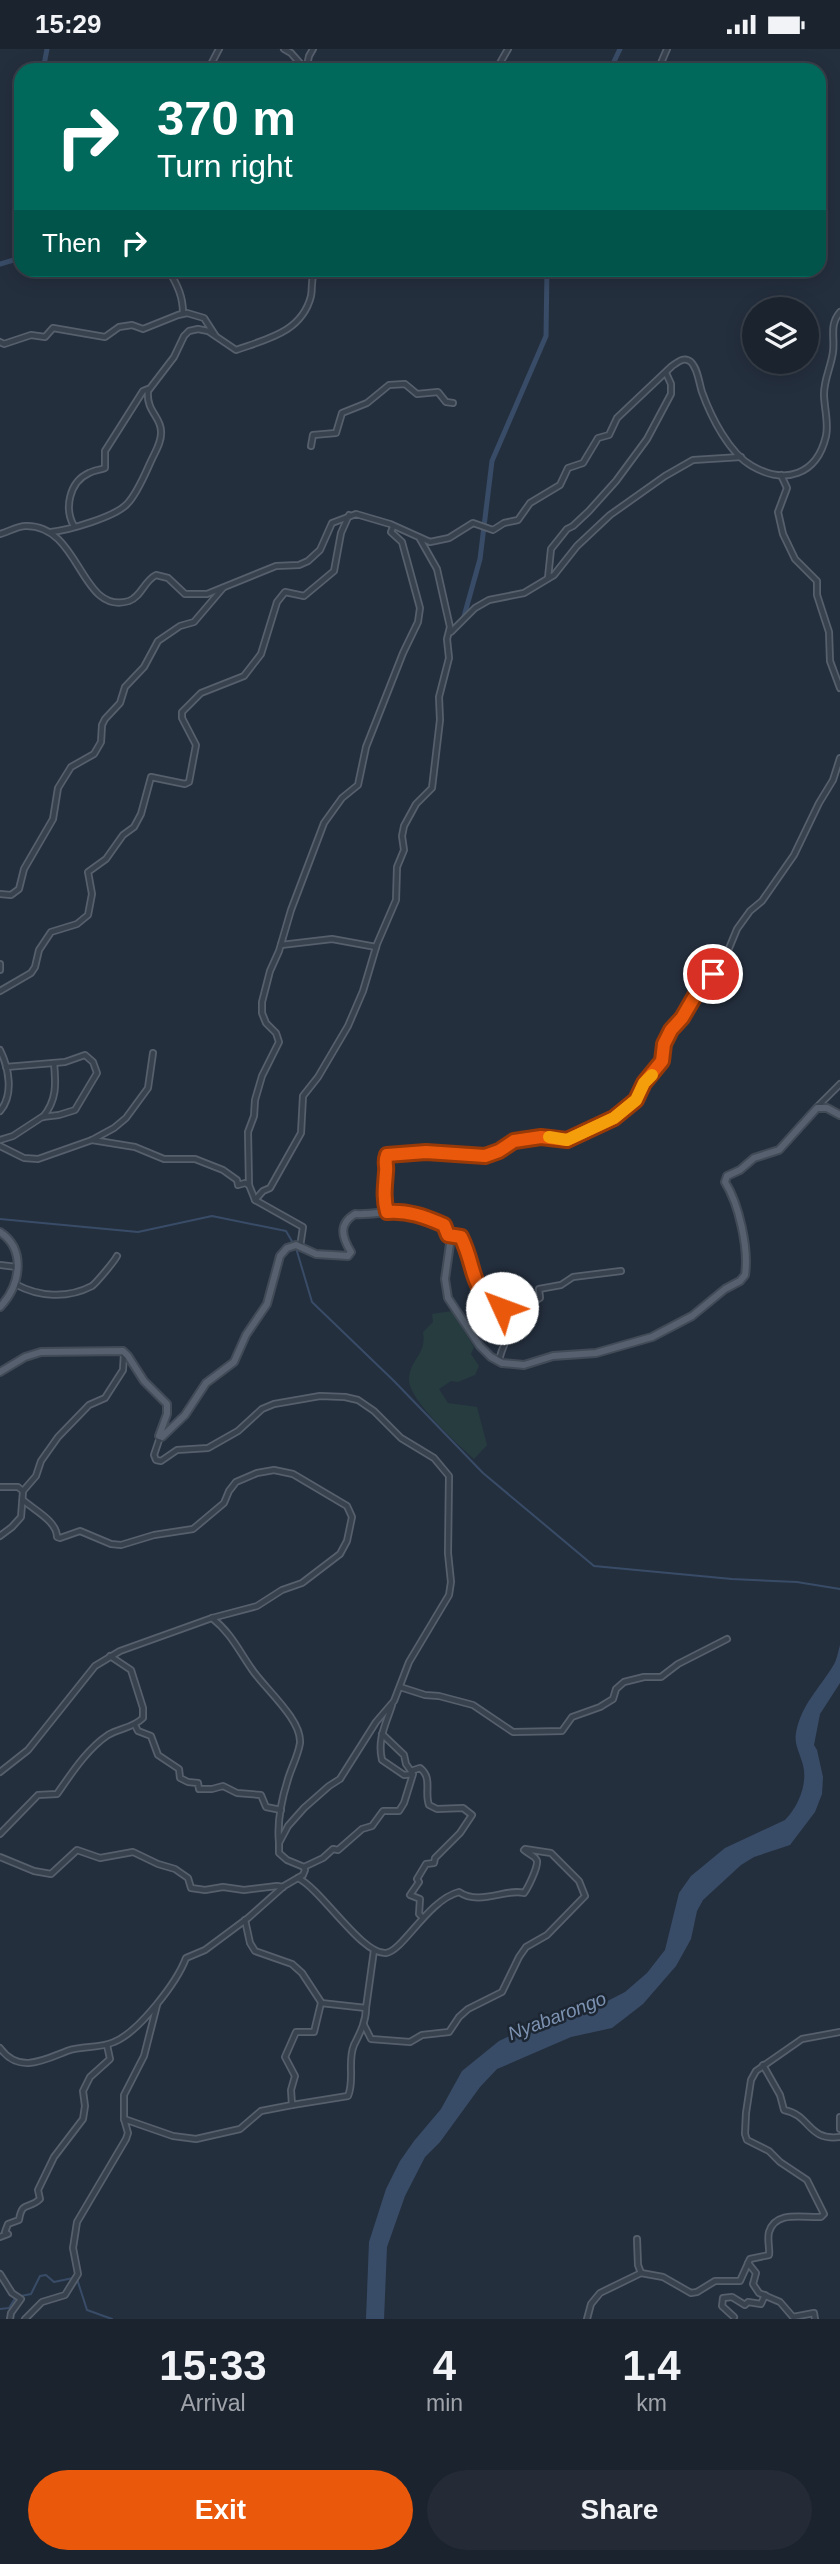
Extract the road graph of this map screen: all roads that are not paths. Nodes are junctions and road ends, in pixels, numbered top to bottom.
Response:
1 (284, 49) edge
2 (300, 63) edge
3 (173, 277) edge
4 (312, 277) edge
5 (840, 312) edge
6 (214, 334) junction
7 (0, 342) edge
8 (666, 373) junction
9 (148, 390) junction
10 (453, 403) dead end
11 (311, 446) dead end
12 (741, 457) junction
13 (782, 475) junction
14 (349, 516) junction
15 (74, 526) junction
16 (393, 527) junction
17 (49, 532) junction
18 (0, 534) edge
19 (420, 538) junction
20 (430, 542) junction
21 (426, 548) junction
22 (548, 578) junction
23 (223, 588) junction
24 (450, 632) junction
25 (840, 688) edge
26 (840, 758) edge
27 (0, 894) edge
28 (281, 945) junction
29 (376, 947) junction
30 (0, 964) edge
31 (0, 970) edge
32 (0, 991) edge
33 (0, 1050) edge
34 (153, 1053) dead end
35 (54, 1063) junction
36 (3, 1064) edge
37 (840, 1084) edge
38 (817, 1108) junction
39 (0, 1111) edge
40 (840, 1115) edge
41 (42, 1117) junction
42 (0, 1140) edge
43 (92, 1140) junction
44 (0, 1146) edge
45 (249, 1185) junction
46 (255, 1200) junction
47 (387, 1212) junction
48 (0, 1231) edge
49 (448, 1235) junction
50 (300, 1247) junction
51 (117, 1256) dead end
52 (0, 1265) edge
53 (17, 1267) junction
54 (621, 1271) dead end
55 (15, 1284) junction
56 (0, 1307) edge
57 (516, 1309) junction
58 (123, 1351) junction
59 (499, 1361) junction
60 (0, 1372) edge
61 (160, 1437) junction
62 (0, 1487) edge
63 (23, 1491) junction
64 (23, 1500) junction
65 (0, 1536) edge
66 (212, 1618) junction
67 (727, 1639) dead end
68 (110, 1656) junction
69 (400, 1687) junction
70 (392, 1704) junction
71 (135, 1725) junction
72 (382, 1734) junction
73 (0, 1772) edge
74 (281, 1810) junction
75 (0, 1835) edge
76 (279, 1843) junction
77 (0, 1857) edge
78 (304, 1867) junction
79 (298, 1878) junction
80 (283, 1887) junction
81 (422, 1917) junction
82 (245, 1920) junction
83 (374, 1950) junction
84 (321, 2003) junction
85 (157, 2004) junction
86 (366, 2008) junction
87 (364, 2025) junction
88 (840, 2032) edge
89 (107, 2045) junction
90 (0, 2048) edge
91 (763, 2065) junction
92 (292, 2105) junction
93 (840, 2117) edge
94 (124, 2119) junction
95 (840, 2129) edge
96 (840, 2137) edge
97 (0, 2237) edge
98 (637, 2239) dead end
99 (747, 2263) junction
100 (641, 2273) junction
101 (0, 2274) edge
102 (765, 2295) junction
103 (734, 2317) dead end
104 (10, 2319) edge
105 (25, 2319) edge
106 (587, 2319) edge
107 (815, 2319) edge

1 - 2 street
3 - 6 street
4 - 6 street
5 - 13 street
6 - 7 street
6 - 9 street
8 - 12 street
8 - 20 street
8 - 22 street
9 - 15 street
9 - 15 street
10 - 11 street
12 - 13 street
12 - 22 street
13 - 25 street
14 - 16 street
14 - 23 street
14 - 32 street
15 - 17 street
16 - 19 street
16 - 28 street
17 - 18 street
17 - 23 street
19 - 20 street
19 - 21 street
20 - 21 street
21 - 24 street
22 - 24 street
23 - 27 street
24 - 29 street
26 - 47 street
28 - 29 street
28 - 45 street
29 - 46 street
30 - 31 street
33 - 36 street
34 - 43 street
35 - 36 street
35 - 41 street
35 - 41 street
36 - 39 street
37 - 38 street
38 - 40 main road
38 - 59 main road
41 - 42 street
43 - 44 street
43 - 45 street
45 - 46 street
46 - 50 street
47 - 49 main road
47 - 50 main road
48 - 53 main road
49 - 57 street
49 - 59 main road
50 - 61 main road
51 - 55 street
52 - 53 street
53 - 55 main road
54 - 57 street
55 - 56 main road
57 - 59 street
58 - 60 main road
58 - 61 main road
58 - 63 street
61 - 69 street
62 - 63 street
63 - 64 street
64 - 65 street
64 - 66 street
66 - 68 street
66 - 74 street
67 - 69 street
68 - 71 street
68 - 73 street
69 - 70 street
70 - 72 street
70 - 76 street
71 - 74 street
71 - 75 street
72 - 78 street
72 - 81 street
74 - 76 street
76 - 78 street
77 - 80 street
78 - 79 street
79 - 80 street
79 - 83 street
80 - 82 street
81 - 83 street
81 - 87 street
82 - 84 street
82 - 85 street
83 - 86 street
84 - 86 street
84 - 92 street
85 - 89 street
85 - 94 street
86 - 87 street
87 - 92 street
88 - 91 street
89 - 90 street
89 - 97 street
91 - 96 street
91 - 99 street
92 - 94 street
93 - 95 street
94 - 105 street
98 - 100 street
99 - 100 street
99 - 102 street
100 - 106 street
101 - 104 street
102 - 103 street
102 - 107 street

